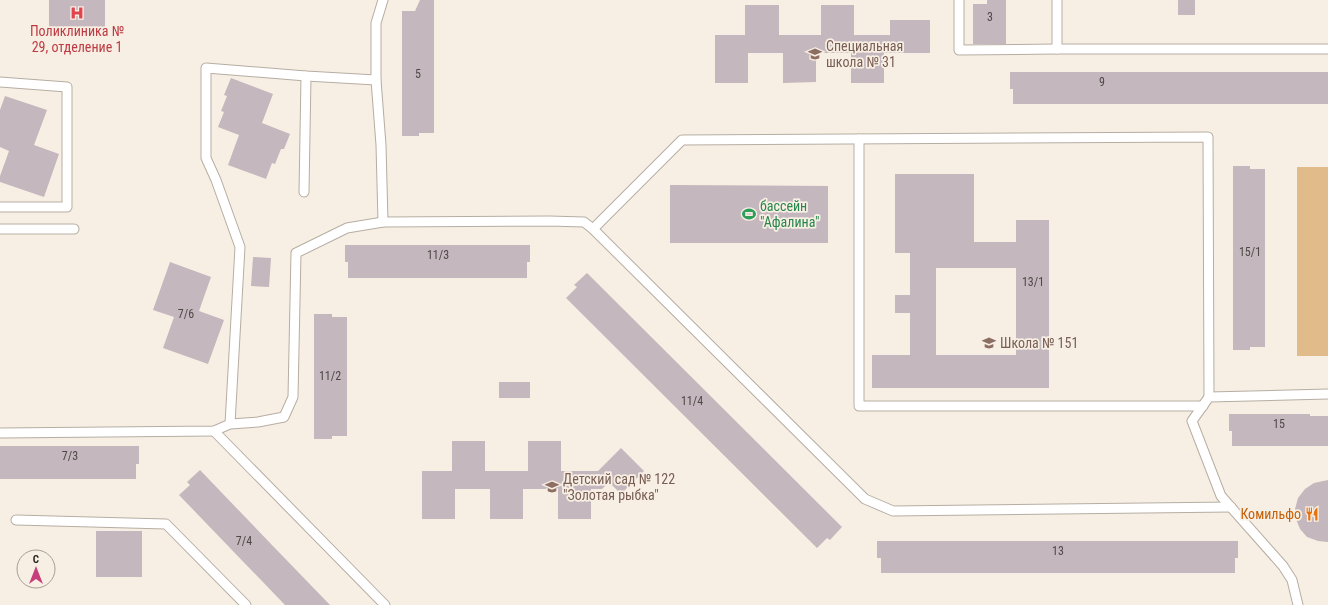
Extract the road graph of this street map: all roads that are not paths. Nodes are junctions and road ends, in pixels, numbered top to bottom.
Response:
1 (382, 0) edge
2 (959, 0) edge
3 (1057, 0) edge
4 (1058, 49) junction
5 (1328, 49) edge
6 (306, 76) junction
7 (376, 80) junction
8 (0, 82) edge
9 (859, 139) junction
10 (304, 192) dead end
11 (0, 207) edge
12 (383, 222) junction
13 (0, 229) edge
14 (74, 229) dead end
15 (594, 229) junction
16 (1328, 394) edge
17 (1209, 397) junction
18 (1203, 406) junction
19 (230, 424) junction
20 (214, 431) junction
21 (0, 433) edge
22 (1231, 507) junction
23 (16, 520) dead end
24 (246, 605) edge
25 (385, 605) edge
26 (1298, 605) edge

1 - 7 lane
2 - 4 lane
3 - 4 lane
4 - 5 lane
6 - 7 lane
6 - 10 lane
6 - 19 lane
7 - 12 lane
8 - 11 lane
9 - 15 lane
9 - 17 lane
9 - 18 lane
12 - 15 lane
12 - 19 lane
13 - 14 lane
15 - 22 lane
16 - 17 lane
17 - 18 lane
18 - 22 lane
19 - 20 lane
20 - 21 lane
20 - 25 lane
22 - 26 lane
23 - 24 lane

